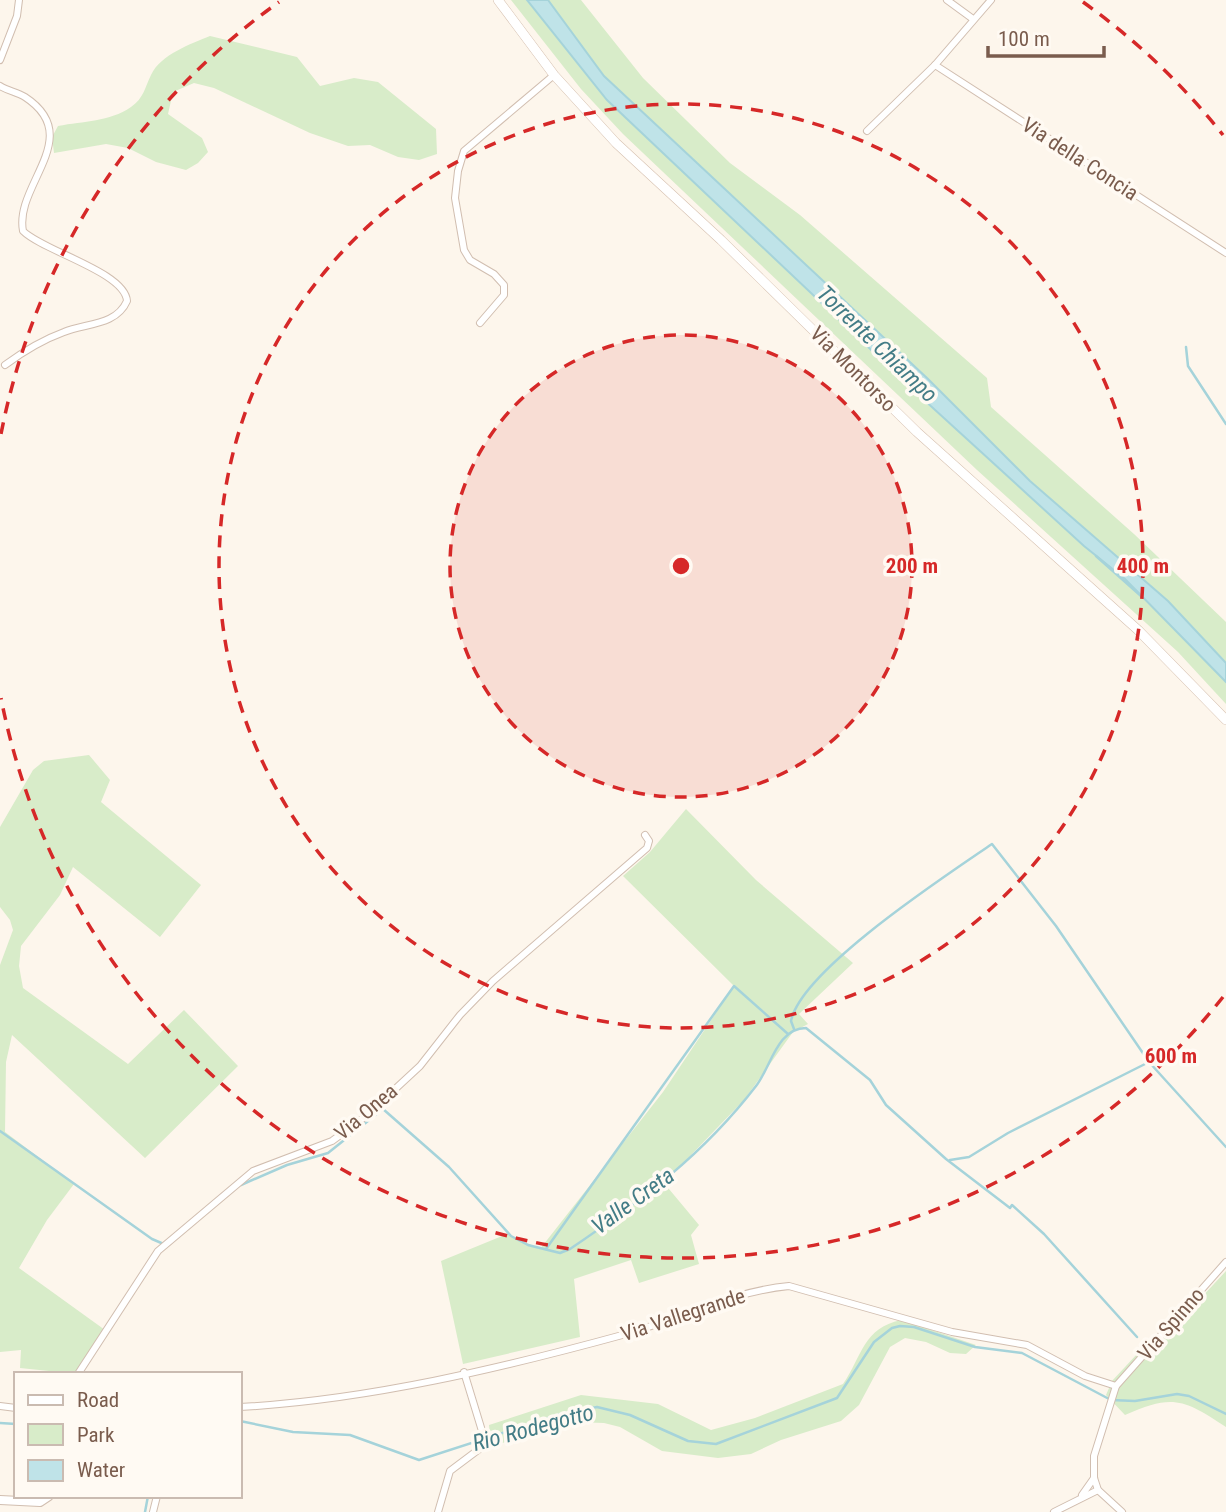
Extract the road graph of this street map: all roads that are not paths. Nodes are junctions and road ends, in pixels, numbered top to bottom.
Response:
1 (19, 0) edge
2 (498, 0) edge
3 (947, 0) edge
4 (990, 0) edge
5 (973, 19) junction
6 (0, 60) edge
7 (934, 65) junction
8 (554, 75) junction
9 (0, 86) edge
10 (867, 131) dead end
11 (1226, 253) edge
12 (480, 323) dead end
13 (5, 365) dead end
14 (1226, 720) edge
15 (645, 835) dead end
16 (1226, 1262) edge
17 (79, 1372) edge
18 (464, 1372) junction
19 (1116, 1386) junction
20 (242, 1407) edge
21 (1094, 1478) junction
22 (1098, 1490) junction
23 (1082, 1497) junction
24 (46, 1498) edge
25 (0, 1500) edge
26 (438, 1512) edge
27 (1055, 1512) edge
28 (1122, 1512) edge

1 - 6 street
2 - 8 main road, Via Montorso
3 - 5 street
4 - 5 street
5 - 7 street
7 - 10 street
7 - 11 street, Via della Concia
8 - 12 street
8 - 14 main road, Via Montorso
9 - 13 street
15 - 17 street, Via Onea
16 - 19 street, Via Spinno
18 - 19 street, Via Vallegrande
18 - 20 street, Via Vallegrande
18 - 26 street
19 - 21 street
21 - 22 street
21 - 23 street
22 - 23 street
22 - 28 street
23 - 27 street
24 - 25 street

